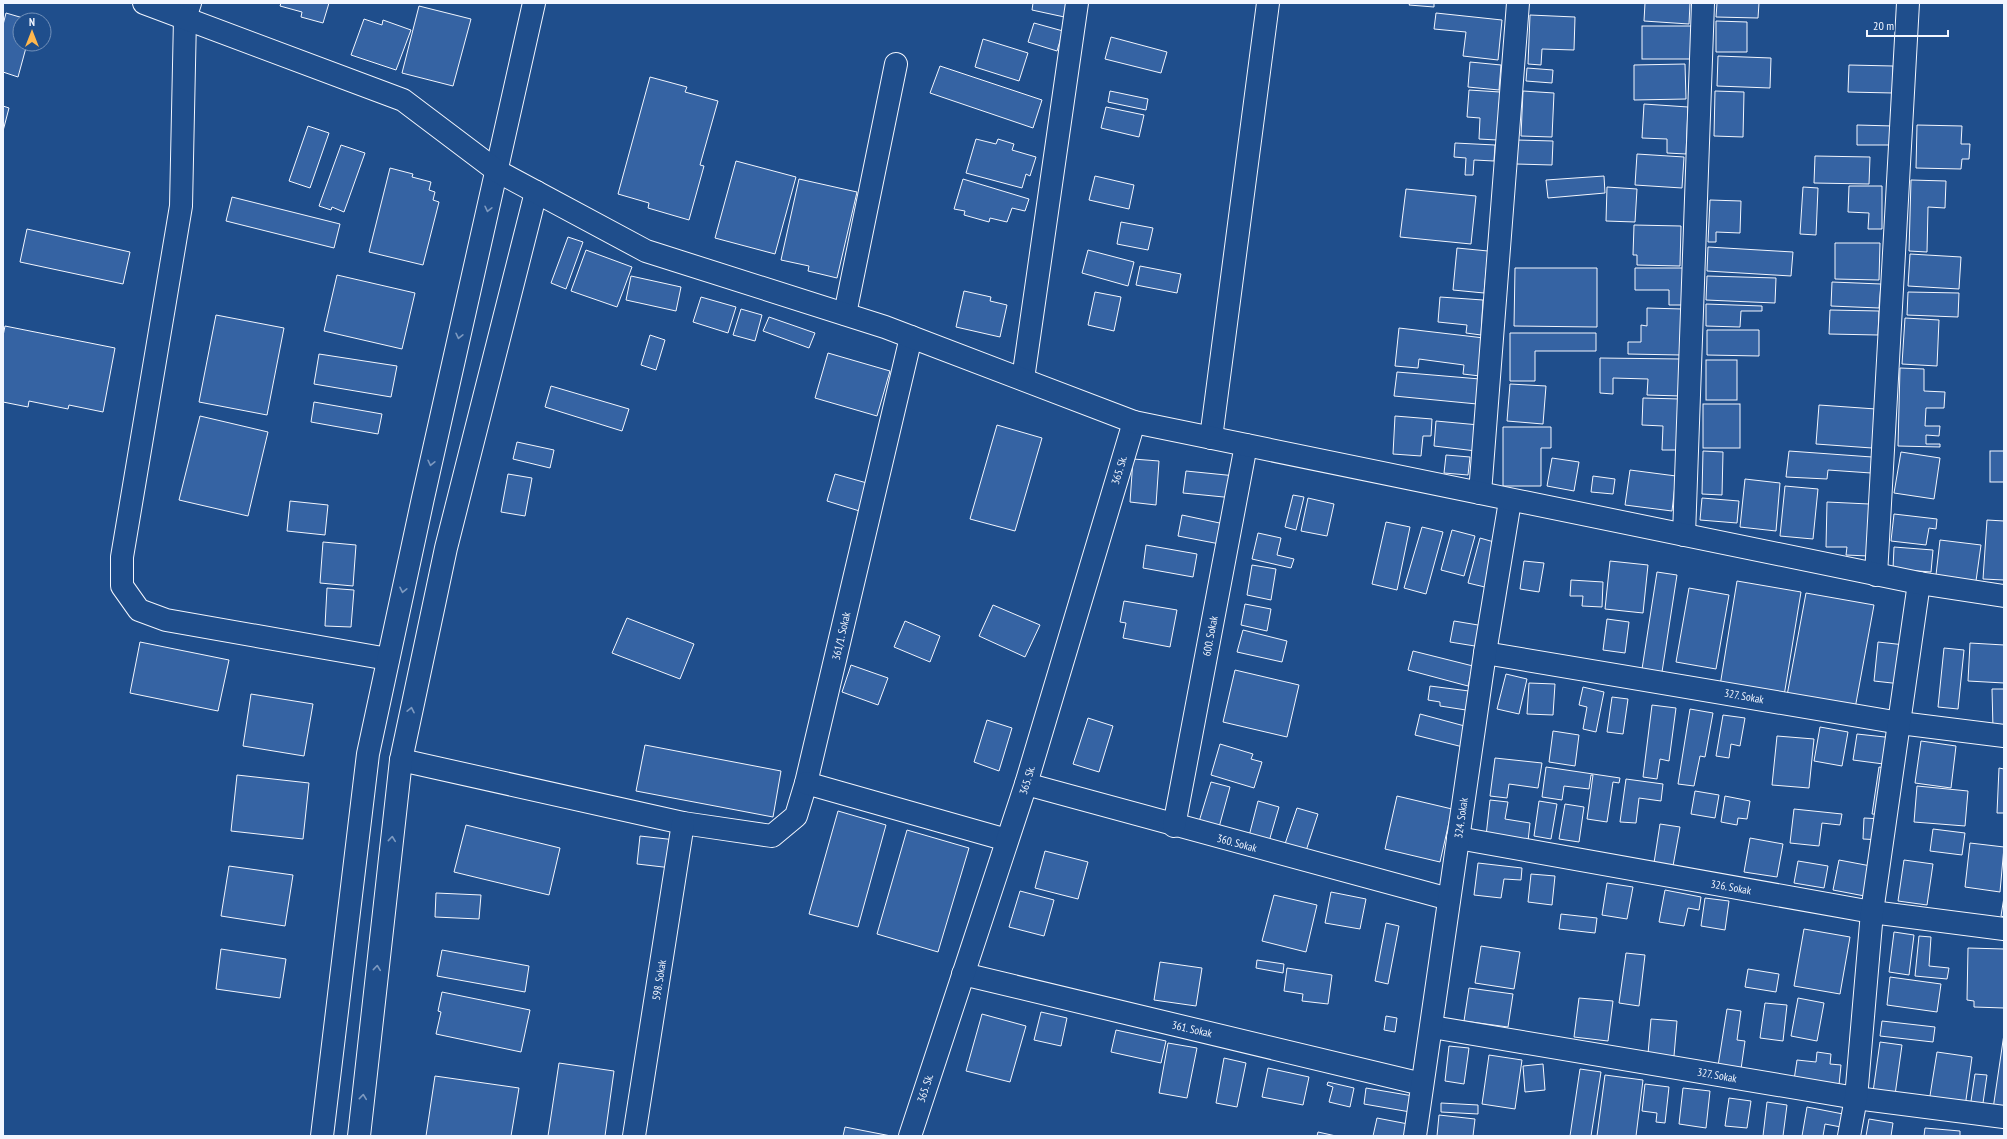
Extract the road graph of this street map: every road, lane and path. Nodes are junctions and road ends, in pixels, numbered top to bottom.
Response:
1 (144, 3) edge
2 (534, 3) edge
3 (1077, 3) edge
4 (1268, 3) edge
5 (1518, 3) edge
6 (1704, 3) edge
7 (1908, 3) edge
8 (188, 11) edge
9 (896, 64) dead end
10 (496, 171) junction
11 (536, 192) junction
12 (845, 314) junction
13 (911, 337) junction
14 (1023, 379) junction
15 (1134, 422) junction
16 (1211, 438) junction
17 (1246, 445) junction
18 (1480, 493) junction
19 (1510, 500) junction
20 (1684, 536) junction
21 (1876, 574) junction
22 (1919, 584) junction
23 (2004, 596) edge
24 (1485, 653) junction
25 (388, 659) junction
26 (1900, 723) junction
27 (2004, 736) edge
28 (400, 760) junction
29 (806, 783) junction
30 (1026, 784) junction
31 (683, 823) junction
32 (1174, 826) junction
33 (1458, 838) junction
34 (1007, 840) junction
35 (1449, 899) junction
36 (1872, 912) junction
37 (2004, 929) edge
38 (963, 974) junction
39 (1432, 1027) junction
40 (1422, 1084) junction
41 (1856, 1098) junction
42 (2004, 1117) edge
43 (322, 1136) edge
44 (359, 1136) edge
45 (634, 1136) edge
46 (910, 1136) edge
47 (1415, 1136) edge
48 (1849, 1136) edge

1 - 8 street
2 - 10 street
3 - 14 street
4 - 16 street
5 - 18 street
6 - 20 street
7 - 21 street
8 - 10 street
8 - 25 street
9 - 12 street
10 - 11 street
10 -> 25 street
11 - 12 street
28 -> 11 street
12 - 13 street
13 - 14 street
13 - 29 street, 361/1. Sokak
14 - 15 street
15 - 16 street
15 - 30 street, 365. Sk.
16 - 17 street
17 - 18 street
17 - 32 street, 600. Sokak
18 - 19 street
19 - 20 street
19 - 24 street, 324. Sokak
20 - 21 street
21 - 22 street
22 - 23 street
22 - 26 street
24 - 26 street, 327. Sokak
24 - 33 street, 324. Sokak
25 - 43 street
26 - 27 street, 327. Sokak
26 - 36 street
28 - 31 street, 361/1. Sokak
44 -> 28 street
29 - 31 street, 361/1. Sokak
29 - 34 street
30 - 32 street, 360. Sokak
30 - 34 street, 365. Sk.
31 - 45 street, 598. Sokak
32 - 35 street, 360. Sokak
33 - 35 street, 324. Sokak
33 - 36 street, 326. Sokak
34 - 38 street, 365. Sk.
35 - 39 street, 324. Sokak
36 - 37 street, 326. Sokak
36 - 41 street
38 - 40 street, 361. Sokak
38 - 46 street, 365. Sk.
39 - 40 street, 324. Sokak
39 - 41 street, 327. Sokak
40 - 47 street, 324. Sokak
41 - 42 street, 327. Sokak
41 - 48 street

